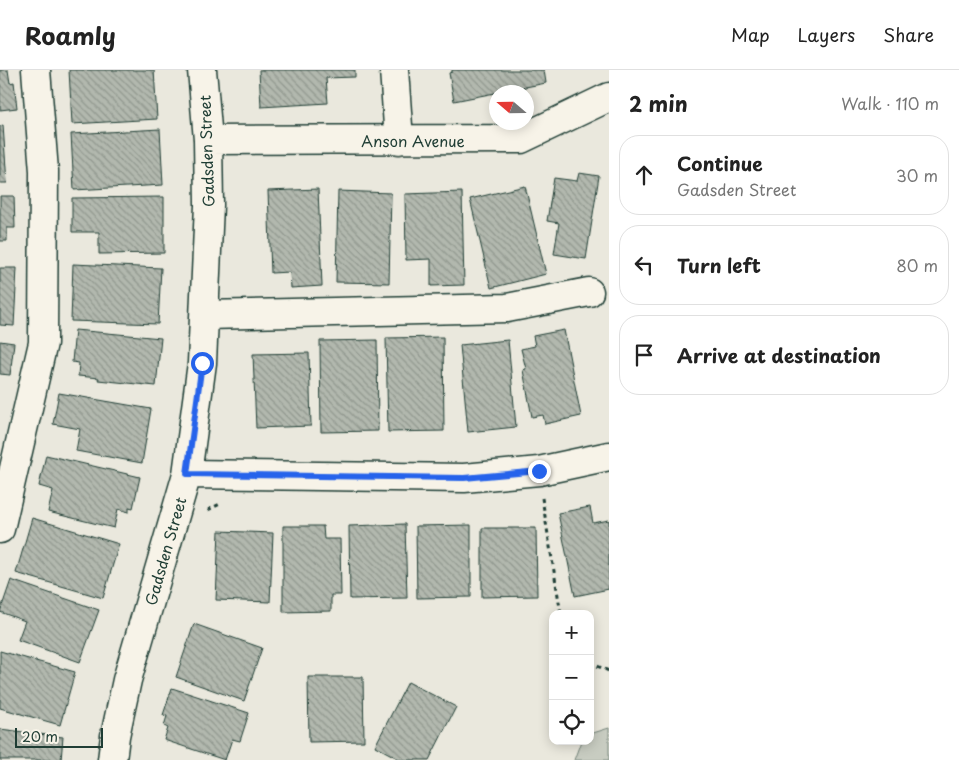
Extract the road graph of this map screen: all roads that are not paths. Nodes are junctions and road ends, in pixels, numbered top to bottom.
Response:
1 (36, 70) edge
2 (202, 70) edge
3 (394, 70) edge
4 (609, 97) edge
5 (208, 140) junction
6 (399, 140) junction
7 (589, 292) dead end
8 (205, 315) junction
9 (609, 456) edge
10 (187, 474) junction
11 (0, 529) edge
12 (112, 760) edge

1 - 11 street
2 - 5 street, Gadsden Street
3 - 6 street
4 - 6 street, Anson Avenue
5 - 6 street, Anson Avenue
5 - 8 street, Gadsden Street
7 - 8 street
8 - 10 street, Gadsden Street
9 - 10 street
10 - 12 street, Gadsden Street

